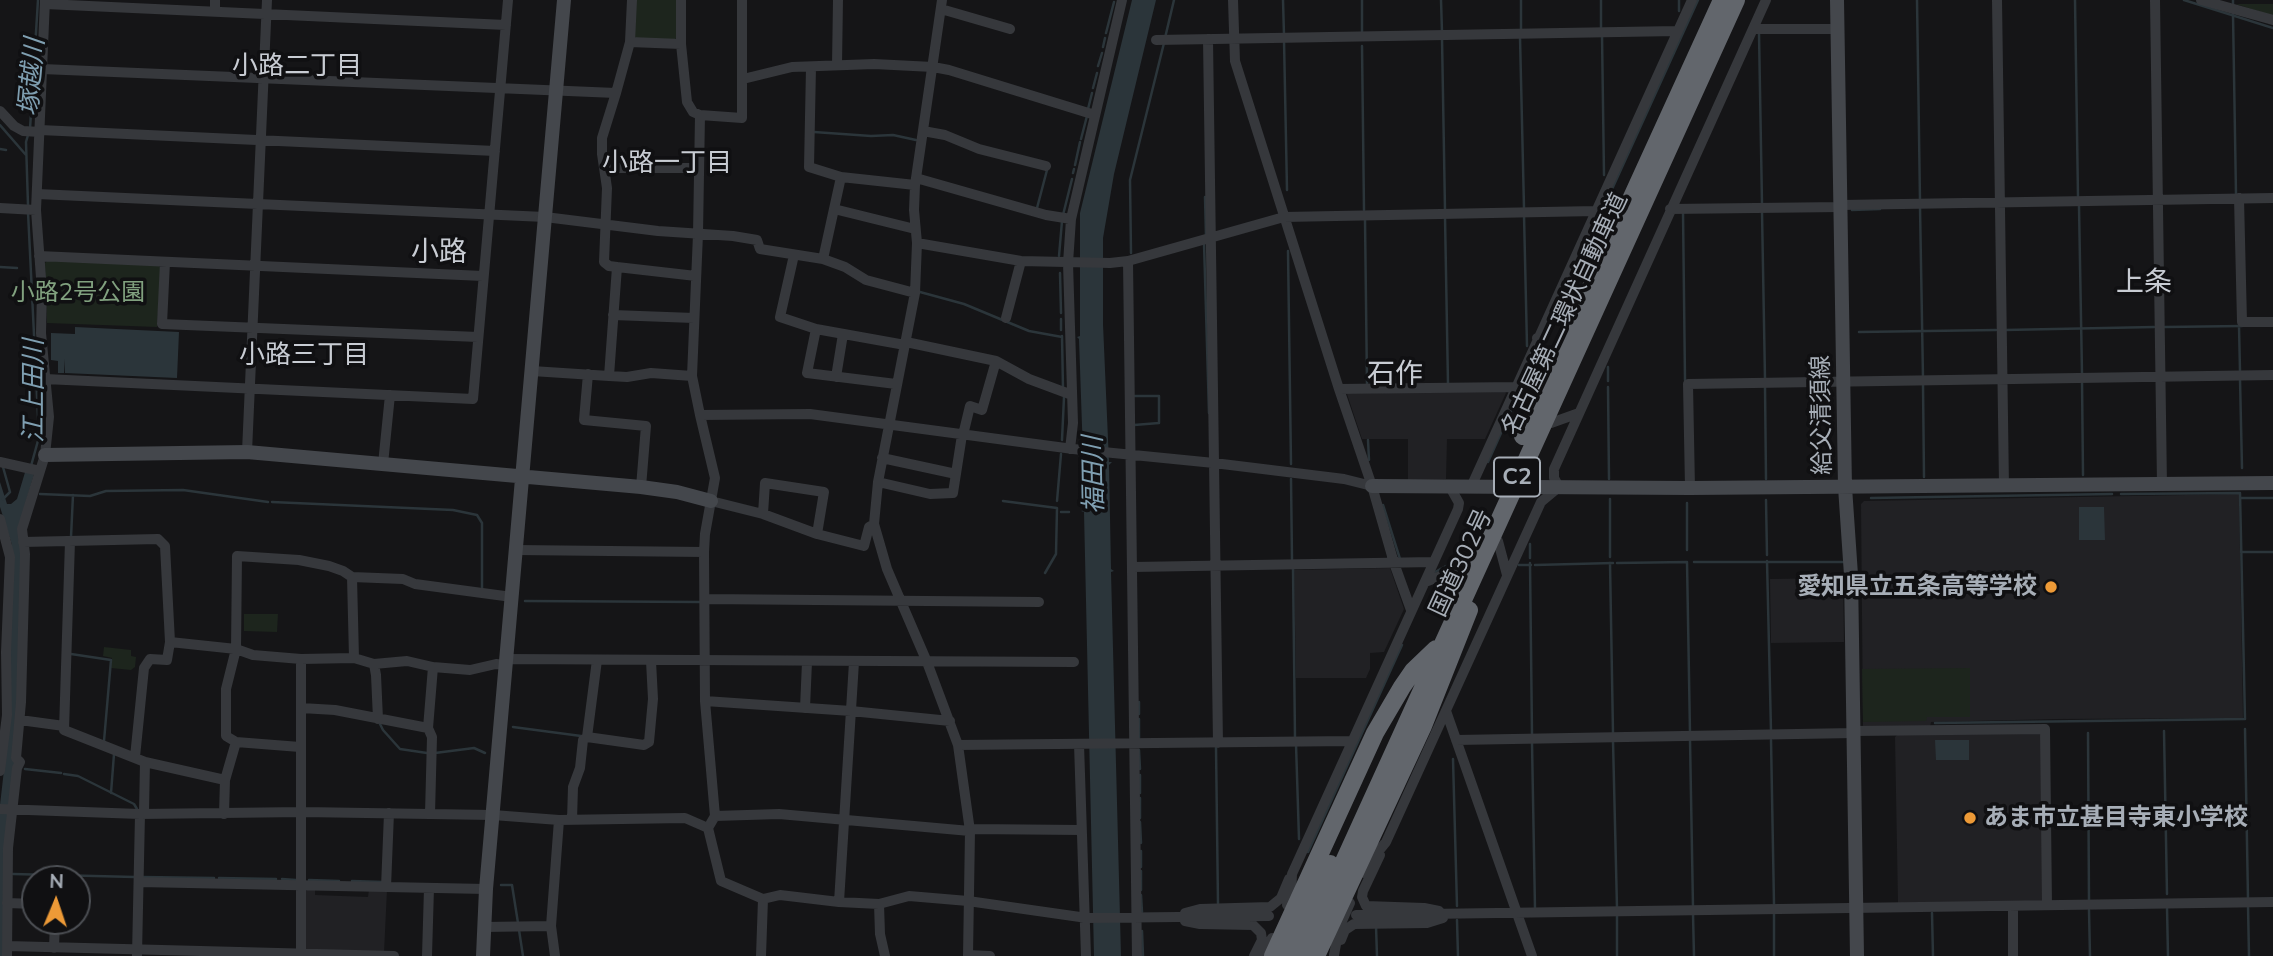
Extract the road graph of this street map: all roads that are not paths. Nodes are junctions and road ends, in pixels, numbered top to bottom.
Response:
1 (215, 0) edge
2 (267, 0) edge
3 (508, 0) edge
4 (565, 0) edge
5 (632, 0) edge
6 (681, 0) edge
7 (742, 0) edge
8 (838, 0) edge
9 (1122, 0) edge
10 (1233, 0) edge
11 (1692, 0) edge
12 (1722, 0) edge
13 (1736, 0) edge
14 (1744, 0) edge
15 (1766, 0) edge
16 (1837, 0) edge
17 (1997, 0) edge
18 (2155, 0) edge
19 (2201, 0) edge
20 (45, 2) edge
21 (942, 4) edge
22 (215, 12) junction
23 (266, 14) junction
24 (2273, 20) edge
25 (506, 25) junction
26 (1010, 29) dead end
27 (1753, 29) junction
28 (1839, 29) junction
29 (1677, 31) junction
30 (1208, 39) junction
31 (1233, 39) junction
32 (1156, 40) dead end
33 (630, 42) junction
34 (681, 44) junction
35 (837, 65) junction
36 (811, 67) junction
37 (933, 67) junction
38 (41, 69) junction
39 (263, 79) junction
40 (743, 79) junction
41 (500, 89) junction
42 (556, 92) junction
43 (616, 93) junction
44 (0, 111) edge
45 (700, 115) junction
46 (1095, 115) junction
47 (34, 131) junction
48 (923, 131) junction
49 (260, 141) junction
50 (495, 151) junction
51 (1046, 166) dead end
52 (604, 168) junction
53 (699, 168) junction
54 (841, 177) junction
55 (915, 182) junction
56 (37, 194) junction
57 (2239, 198) junction
58 (2273, 198) edge
59 (2158, 200) junction
60 (2000, 202) junction
61 (258, 204) junction
62 (1841, 206) junction
63 (0, 208) edge
64 (834, 208) junction
65 (29, 209) junction
66 (1670, 209) junction
67 (1596, 211) junction
68 (489, 215) junction
69 (545, 217) junction
70 (1284, 217) junction
71 (1071, 219) junction
72 (605, 225) junction
73 (915, 229) junction
74 (698, 234) junction
75 (1210, 237) junction
76 (917, 243) junction
77 (794, 255) junction
78 (39, 256) junction
79 (823, 259) junction
80 (1021, 261) junction
81 (1128, 261) junction
82 (165, 262) junction
83 (1070, 263) junction
84 (255, 266) junction
85 (617, 267) junction
86 (484, 276) junction
87 (696, 276) junction
88 (915, 293) junction
89 (613, 315) junction
90 (694, 318) junction
91 (1006, 318) dead end
92 (2273, 322) edge
93 (253, 327) junction
94 (816, 329) junction
95 (843, 334) junction
96 (478, 337) junction
97 (1537, 338) junction
98 (906, 344) junction
99 (996, 361) junction
100 (532, 370) junction
101 (588, 374) junction
102 (2273, 375) edge
103 (608, 376) junction
104 (692, 376) junction
105 (836, 377) junction
106 (2161, 377) junction
107 (45, 379) junction
108 (2002, 379) junction
109 (1844, 382) junction
110 (896, 384) junction
111 (1517, 387) junction
112 (250, 389) junction
113 (1339, 389) junction
114 (390, 395) junction
115 (1072, 395) junction
116 (1559, 406) junction
117 (1579, 413) junction
118 (700, 415) junction
119 (1551, 424) junction
120 (888, 425) junction
121 (963, 435) junction
122 (1073, 449) junction
123 (247, 452) junction
124 (45, 455) junction
125 (1131, 455) junction
126 (882, 458) junction
127 (0, 462) edge
128 (1213, 463) junction
129 (383, 464) junction
130 (33, 470) junction
131 (956, 474) junction
132 (523, 477) junction
133 (878, 482) junction
134 (2273, 483) edge
135 (2162, 484) junction
136 (2004, 485) junction
137 (1372, 486) junction
138 (641, 487) junction
139 (1450, 487) junction
140 (1471, 487) junction
141 (1523, 487) junction
142 (1559, 487) junction
143 (1845, 487) junction
144 (1690, 488) junction
145 (711, 501) junction
146 (763, 514) junction
147 (0, 519) edge
148 (874, 524) junction
149 (817, 534) junction
150 (3, 535) edge
151 (69, 541) junction
152 (23, 542) junction
153 (1494, 549) junction
154 (516, 550) junction
155 (704, 552) junction
156 (1434, 562) junction
157 (1394, 563) junction
158 (1215, 566) junction
159 (1133, 567) junction
160 (1507, 575) junction
161 (352, 577) junction
162 (1424, 582) junction
163 (1476, 589) junction
164 (512, 597) junction
165 (705, 598) junction
166 (901, 600) junction
167 (1040, 602) dead end
168 (1411, 610) junction
169 (1459, 626) junction
170 (170, 642) junction
171 (236, 649) junction
172 (3, 653) edge
173 (301, 659) junction
174 (354, 659) junction
175 (597, 660) junction
176 (651, 661) junction
177 (705, 661) junction
178 (506, 662) junction
179 (807, 662) junction
180 (854, 662) junction
181 (927, 662) junction
182 (1073, 662) dead end
183 (374, 664) junction
184 (433, 667) junction
185 (705, 701) junction
186 (301, 708) junction
187 (805, 708) junction
188 (851, 711) junction
189 (1446, 711) junction
190 (378, 719) junction
191 (20, 720) junction
192 (950, 722) junction
193 (64, 726) junction
194 (428, 728) junction
195 (1854, 732) junction
196 (587, 737) junction
197 (1456, 740) junction
198 (1352, 741) junction
199 (236, 742) junction
200 (1218, 743) junction
201 (1134, 744) junction
202 (958, 745) junction
203 (1080, 745) junction
204 (300, 747) junction
205 (135, 757) junction
206 (145, 762) junction
207 (0, 771) edge
208 (225, 780) junction
209 (8, 810) edge
210 (303, 812) junction
211 (142, 813) junction
212 (389, 813) junction
213 (224, 814) junction
214 (430, 814) junction
215 (492, 815) junction
216 (715, 816) junction
217 (845, 818) junction
218 (559, 820) junction
219 (572, 820) junction
220 (708, 828) junction
221 (970, 830) junction
222 (1081, 830) junction
223 (1386, 842) junction
224 (1292, 874) junction
225 (139, 882) junction
226 (303, 885) junction
227 (386, 887) junction
228 (429, 888) junction
229 (486, 889) junction
230 (763, 899) junction
231 (968, 901) junction
232 (839, 902) junction
233 (2273, 902) edge
234 (7, 903) junction
235 (21, 904) edge
236 (878, 904) junction
237 (2047, 905) junction
238 (2012, 906) junction
239 (1856, 908) junction
240 (1517, 913) junction
241 (1356, 915) dead end
242 (1455, 915) junction
243 (1269, 916) dead end
244 (1171, 917) junction
245 (1085, 918) junction
246 (1136, 919) junction
247 (551, 926) junction
248 (484, 927) junction
249 (54, 935) edge
250 (54, 947) junction
251 (7, 951) edge
252 (137, 953) edge
253 (301, 955) edge
254 (394, 956) edge
255 (427, 956) edge
256 (483, 956) edge
257 (555, 956) edge
258 (761, 956) edge
259 (886, 956) edge
260 (968, 956) edge
261 (990, 956) edge
262 (1086, 956) edge
263 (1137, 956) edge
264 (1256, 956) edge
265 (1273, 956) edge
266 (1287, 956) edge
267 (1301, 956) edge
268 (1309, 956) edge
269 (1316, 956) edge
270 (1334, 956) edge
271 (1532, 956) edge
272 (1857, 956) edge
273 (2013, 956) edge

1 - 22 street
2 - 23 street
3 - 25 street
4 - 42 street
5 - 33 street
6 - 34 street
7 - 40 street
8 - 35 street
9 - 46 street
10 - 31 street
11 - 29 street
12 - 266 highway, 名古屋第二環状自動車道 / C2
13 - 267 highway, 名古屋第二環状自動車道 / C2
14 - 116 highway, 国道302号
15 - 27 street
16 - 28 street, 給父清須線
17 - 60 street
18 - 59 street
19 - 24 street
20 - 22 street
20 - 38 street
21 - 26 street
21 - 37 street
22 - 23 street
23 - 25 street
23 - 39 street
25 - 41 street
27 - 28 street
27 - 66 street
28 - 62 street, 給父清須線
29 - 31 street
29 - 67 street
30 - 31 street
30 - 32 street
30 - 75 street
31 - 70 street
33 - 34 street
33 - 43 street
34 - 45 street
35 - 36 street
35 - 37 street
36 - 40 street
36 - 54 street
37 - 46 street
37 - 48 street
38 - 39 street
38 - 47 street
39 - 41 street
39 - 49 street
40 - 45 street
41 - 42 street
41 - 50 street
42 - 43 street
42 - 69 street
43 - 52 street
44 - 47 street
45 - 53 street
46 - 71 street
47 - 49 street
47 - 56 street
48 - 51 street
48 - 55 street
49 - 50 street
49 - 61 street
50 - 68 street
52 - 53 street
52 - 72 street
53 - 74 street
54 - 55 street
54 - 64 street
55 - 71 street
55 - 73 street
56 - 61 street
56 - 65 street
57 - 58 street
57 - 59 street
57 - 92 street
59 - 60 street
59 - 106 street
60 - 62 street
60 - 108 street
61 - 68 street
61 - 84 street
62 - 66 street
62 - 109 street, 給父清須線
63 - 65 street
64 - 73 street
64 - 79 street
65 - 78 street
66 - 117 street
67 - 70 street
67 - 97 street
68 - 69 street
68 - 86 street
69 - 72 street
69 - 100 street
70 - 75 street
70 - 113 street
71 - 83 street
72 - 74 street
72 - 85 street
73 - 76 street
74 - 77 street
74 - 87 street
75 - 81 street
75 - 128 street
76 - 80 street
76 - 88 street
77 - 79 street
77 - 94 street
78 - 82 street
78 - 107 street
79 - 88 street
80 - 83 street
80 - 91 street
81 - 83 street
81 - 125 street
82 - 84 street
82 - 93 street
83 - 115 street
84 - 86 street
84 - 93 street
85 - 87 street
85 - 89 street
86 - 96 street
87 - 90 street
88 - 98 street
89 - 90 street
89 - 103 street
90 - 104 street
93 - 96 street
93 - 112 street
94 - 95 street
94 - 105 street
95 - 98 street
95 - 105 street
96 - 114 street
97 - 111 street
97 - 116 street
98 - 99 street
98 - 110 street
99 - 115 street
99 - 121 street
100 - 101 street
100 - 132 street
101 - 103 street
101 - 138 street
102 - 106 street
103 - 104 street
104 - 118 street
105 - 110 street
106 - 108 street
106 - 135 street
107 - 112 street
107 - 124 street
108 - 109 street
108 - 136 street
109 - 143 street, 給父清須線
109 - 144 street
110 - 120 street
111 - 113 street
111 - 140 street
112 - 114 street
112 - 123 street
113 - 137 street
114 - 129 street
115 - 122 street
116 - 119 highway, 国道302号
117 - 119 street
117 - 142 street
118 - 120 street
118 - 145 street
119 - 141 highway, 国道302号
120 - 121 street
120 - 126 street
121 - 122 street
121 - 131 street
122 - 125 street
123 - 124 street
123 - 129 street
124 - 130 street
125 - 128 street
125 - 159 street
126 - 131 street
126 - 133 street
127 - 130 street
128 - 137 street
128 - 158 street
129 - 132 street
130 - 152 street
131 - 133 street
132 - 138 street
132 - 154 street
133 - 148 street
134 - 135 street, 給父清須線
135 - 136 street, 給父清須線
136 - 143 street, 給父清須線
137 - 139 street
137 - 157 street
138 - 145 street
139 - 140 street
139 - 156 street
140 - 141 street
141 - 142 street
141 - 153 highway, 国道302号
142 - 144 street
142 - 160 street
143 - 144 street
143 - 195 street
145 - 146 street
145 - 155 street
146 - 149 street
146 - 149 street
147 - 150 street
148 - 149 street
148 - 166 street
150 - 172 street
151 - 152 street
151 - 170 street
151 - 193 street
152 - 191 street
153 - 160 street
153 - 162 street
153 - 163 highway, 国道302号
154 - 155 street
154 - 164 street
155 - 165 street
156 - 157 street
156 - 162 street
157 - 158 street
157 - 168 street
158 - 159 street
158 - 200 street
159 - 201 street
160 - 189 street
161 - 164 street
161 - 171 street
161 - 174 street
162 - 168 street
163 - 169 highway, 国道302号
163 - 269 highway
164 - 178 street
165 - 166 street
165 - 177 street
166 - 167 street
166 - 181 street
168 - 198 street
169 - 265 highway
169 - 268 highway, 国道302号
170 - 171 street
170 - 205 street
171 - 173 street
171 - 199 street
172 - 207 street
173 - 174 street
173 - 186 street
174 - 183 street
175 - 176 street
175 - 178 street
175 - 196 street
176 - 177 street
176 - 196 street
177 - 179 street
177 - 185 street
178 - 184 street
178 - 215 street
179 - 180 street
179 - 187 street
180 - 181 street
180 - 188 street
181 - 182 street
181 - 192 street
183 - 184 street
183 - 190 street
184 - 194 street
185 - 187 street
185 - 216 street
186 - 190 street
186 - 204 street
187 - 188 street
188 - 192 street
188 - 217 street
189 - 197 street
189 - 223 street
190 - 194 street
191 - 193 street
191 - 209 street
192 - 202 street
193 - 205 street
194 - 214 street
195 - 197 street
195 - 237 street
195 - 239 street
196 - 219 street
197 - 240 street
198 - 200 street
198 - 224 street
199 - 204 street
199 - 208 street
200 - 201 street
201 - 203 street
201 - 246 street
202 - 203 street
202 - 221 street
203 - 222 street
204 - 210 street
205 - 206 street
206 - 208 street
206 - 211 street
208 - 213 street
209 - 211 street
209 - 234 street
210 - 212 street
210 - 213 street
210 - 226 street
211 - 213 street
211 - 225 street
212 - 214 street
212 - 227 street
214 - 215 street
215 - 218 street
215 - 229 street
216 - 217 street
216 - 220 street
217 - 221 street
217 - 232 street
218 - 219 street
218 - 247 street
219 - 220 street
220 - 230 street
221 - 222 street
221 - 231 street
222 - 245 street
223 - 242 street
223 - 270 street
224 - 244 street
224 - 264 street
225 - 226 street
225 - 252 street
226 - 227 street
226 - 253 street
227 - 228 street
228 - 229 street
228 - 255 street
229 - 248 street
230 - 232 street
230 - 258 street
231 - 236 street
231 - 245 street
231 - 260 street
232 - 236 street
233 - 237 street
234 - 235 street
234 - 251 street
236 - 259 street
237 - 238 street
238 - 239 street
238 - 273 street
239 - 240 street
239 - 272 street
240 - 242 street
240 - 271 street
241 - 242 street
242 - 270 street
243 - 244 street
244 - 246 street
244 - 264 street
245 - 246 street
245 - 262 street
246 - 263 street
247 - 248 street
247 - 257 street
248 - 256 street
249 - 250 street
250 - 251 street
250 - 252 street
252 - 253 street
253 - 254 street
260 - 261 street

